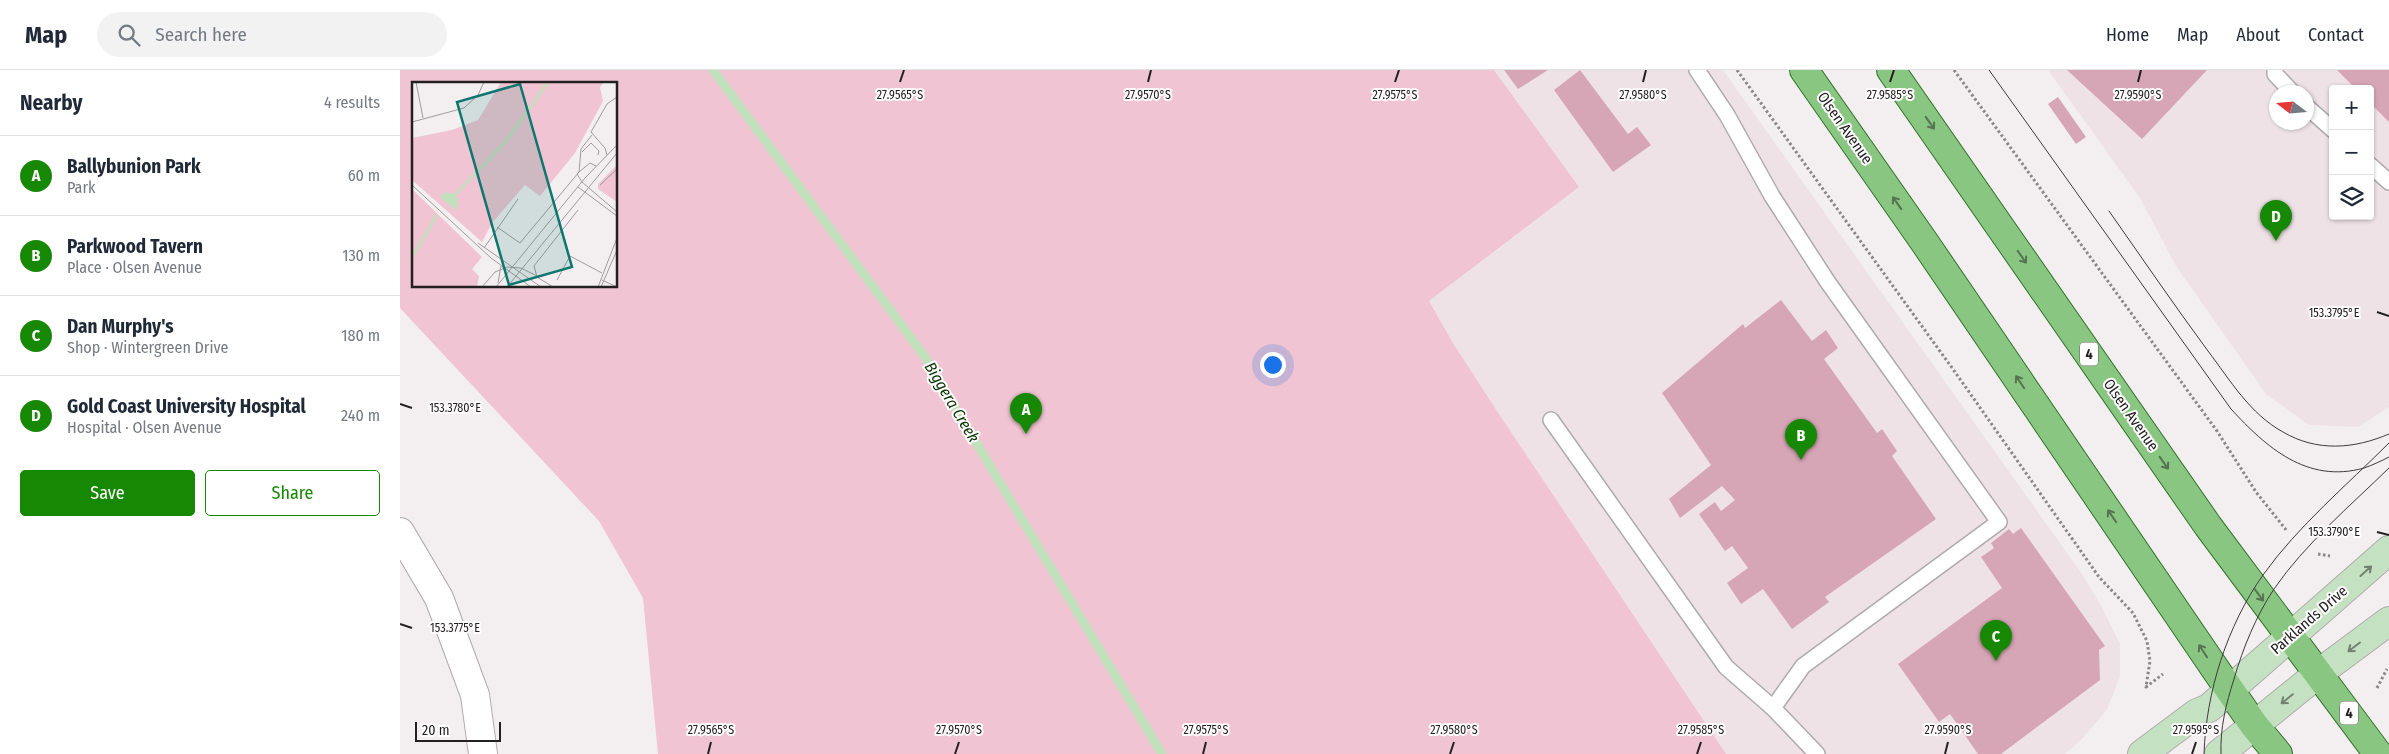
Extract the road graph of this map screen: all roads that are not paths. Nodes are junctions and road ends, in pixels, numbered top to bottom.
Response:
1 (1696, 70) edge
2 (1804, 70) edge
3 (1891, 70) edge
4 (2275, 70) edge
5 (2285, 85) edge
6 (2314, 113) edge
7 (2329, 126) edge
8 (2374, 169) edge
9 (2389, 182) edge
10 (1551, 420) dead end
11 (400, 532) edge
12 (2389, 550) edge
13 (2389, 622) edge
14 (2289, 636) junction
15 (2320, 673) junction
16 (2230, 691) junction
17 (1773, 708) junction
18 (2254, 725) junction
19 (484, 754) edge
20 (1817, 754) edge
21 (2142, 754) edge
22 (2219, 754) edge
23 (2278, 754) edge
24 (2378, 754) edge

1 - 17 lane
16 -> 2 main road, Olsen Avenue
3 -> 14 main road, Olsen Avenue / 4
4 - 5 lane
6 - 7 lane
8 - 9 lane
10 - 17 lane
11 - 19 street
14 -> 12 street, Parklands Drive
13 -> 15 street
14 - 15 main road, Olsen Avenue / 4
14 - 16 street, Parklands Drive
15 -> 18 street
15 - 24 main road, Olsen Avenue / 4
16 - 18 main road, Olsen Avenue
16 - 21 street, Parklands Drive
17 - 20 lane
18 - 22 street
18 - 23 main road, Olsen Avenue

